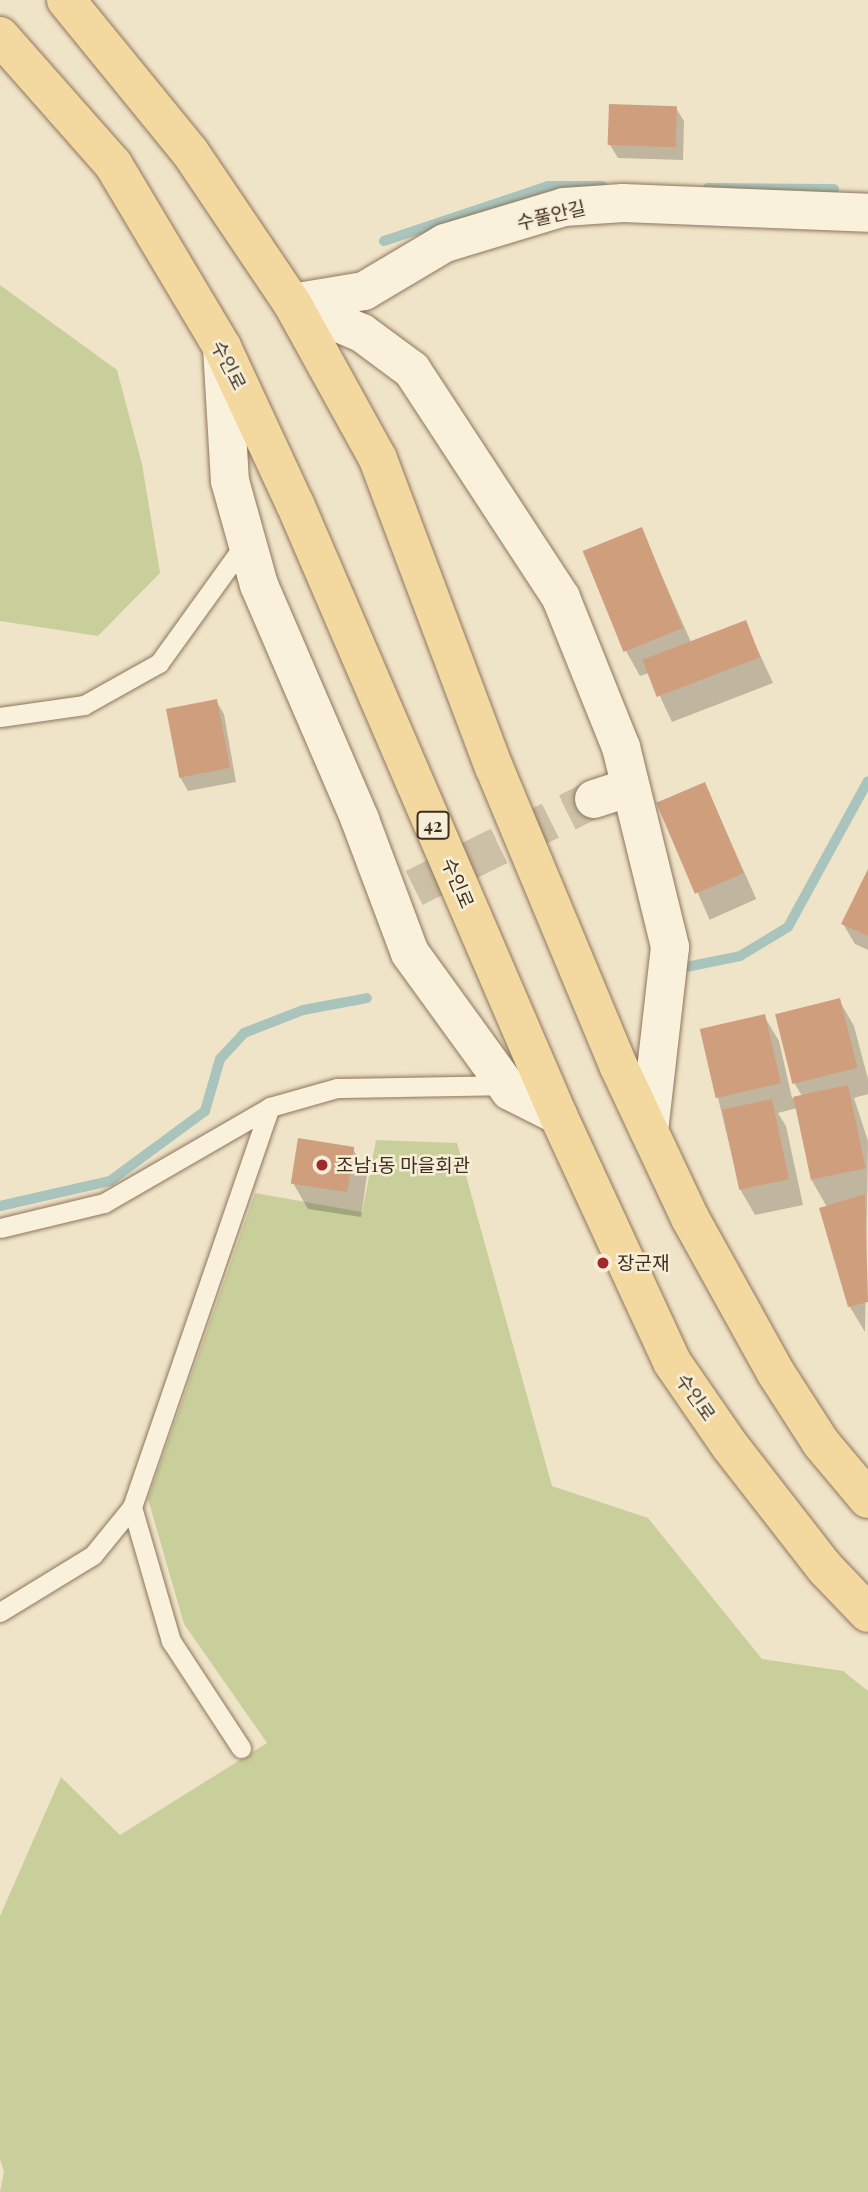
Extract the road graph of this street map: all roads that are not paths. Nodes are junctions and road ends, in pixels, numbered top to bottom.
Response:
1 (66, 0) edge
2 (0, 36) edge
3 (868, 213) edge
4 (292, 303) junction
5 (222, 347) junction
6 (247, 541) junction
7 (0, 717) edge
8 (631, 787) junction
9 (594, 799) tunnel mouth
10 (505, 1085) junction
11 (270, 1107) junction
12 (558, 1115) junction
13 (649, 1131) junction
14 (0, 1228) edge
15 (868, 1499) edge
16 (132, 1507) junction
17 (0, 1612) edge
18 (868, 1613) edge
19 (241, 1748) dead end

1 - 4 main road
2 - 5 main road, 수인로 / 42
3 - 4 street, 수풀안길
4 - 8 street
4 - 13 main road
5 - 6 street
5 - 12 main road, 수인로 / 42
6 - 7 lane
6 - 10 street
8 - 9 street
8 - 13 street
10 - 11 lane
10 - 12 street
11 - 14 lane
11 - 16 lane
12 - 18 main road, 수인로 / 42
13 - 15 main road
16 - 17 lane
16 - 19 lane

